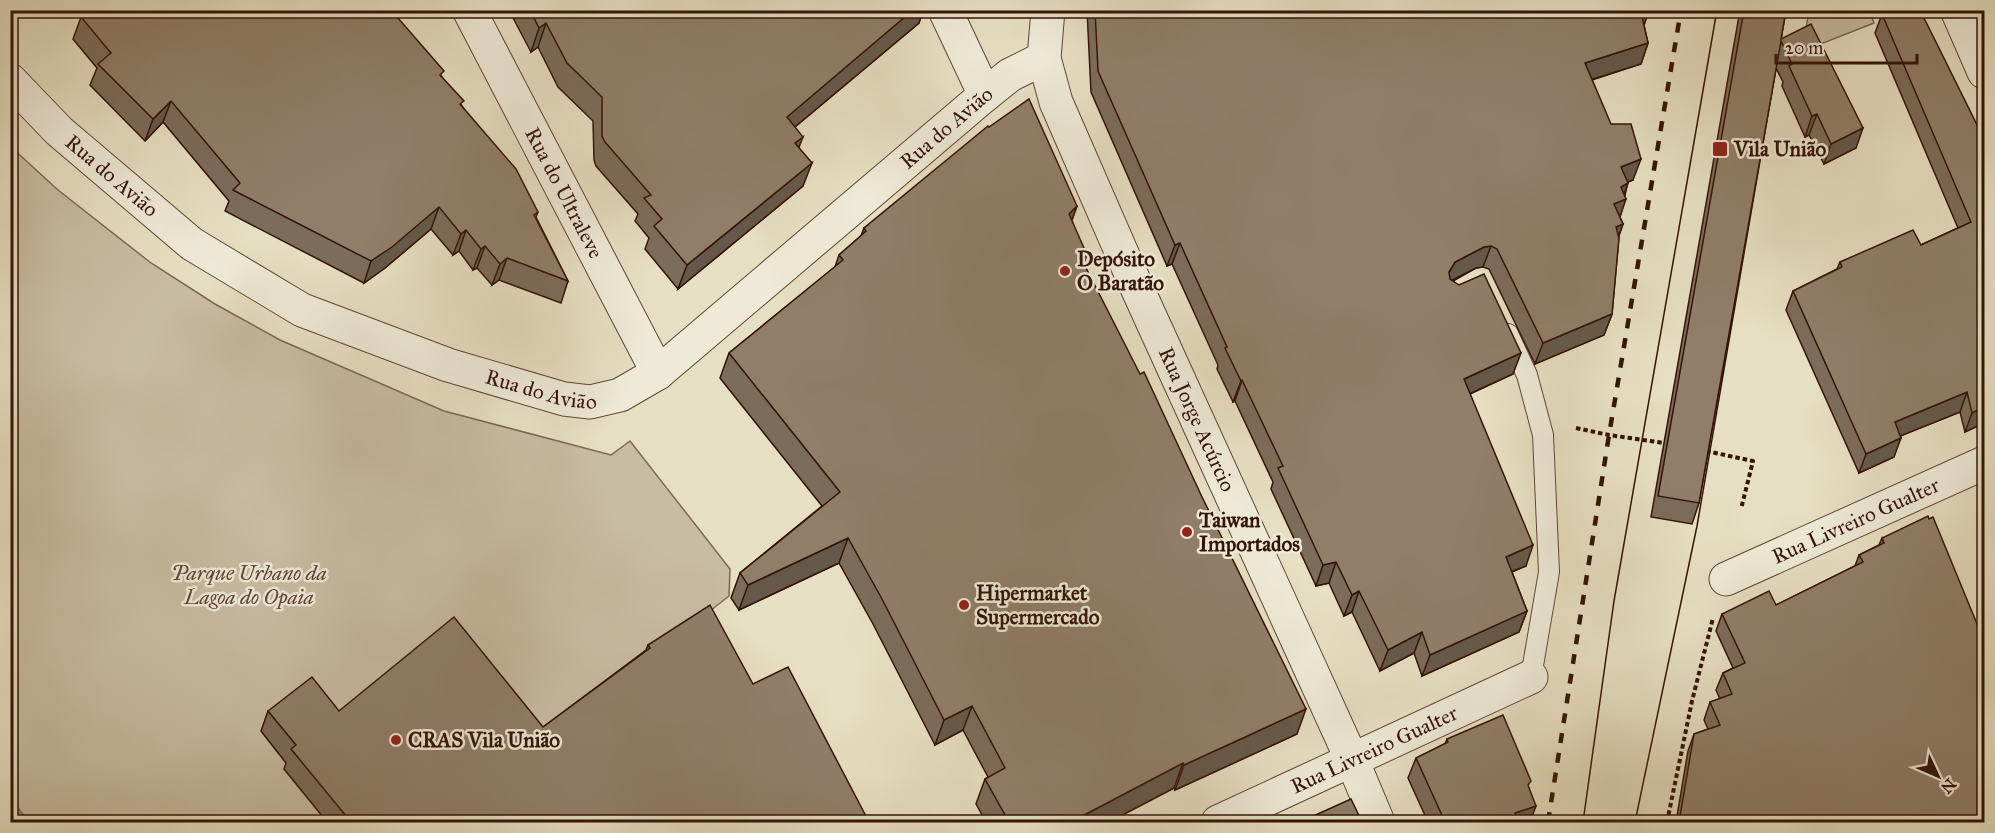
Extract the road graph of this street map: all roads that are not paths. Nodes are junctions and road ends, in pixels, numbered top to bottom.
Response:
1 (470, 10) edge
2 (945, 10) edge
3 (1048, 10) edge
4 (1957, 10) edge
5 (1044, 58) junction
6 (1984, 72) edge
7 (10, 80) edge
8 (984, 95) junction
9 (1502, 322) edge
10 (658, 373) junction
11 (1983, 467) edge
12 (1726, 579) road end
13 (1531, 677) joint
14 (1352, 760) junction
15 (1218, 822) edge
16 (1378, 822) edge

1 - 10 street, Rua do Ultraleve
2 - 8 street
3 - 5 street, Rua Jorge Acúrcio
4 - 6 street
5 - 8 street, Rua do Avião
5 - 14 street, Rua Jorge Acúrcio
7 - 10 street, Rua do Avião
8 - 10 street, Rua do Avião
9 - 13 lane
11 - 12 street, Rua Livreiro Gualter
13 - 14 street, Rua Livreiro Gualter
14 - 15 street, Rua Livreiro Gualter
14 - 16 street, Rua Jorge Acúrcio

